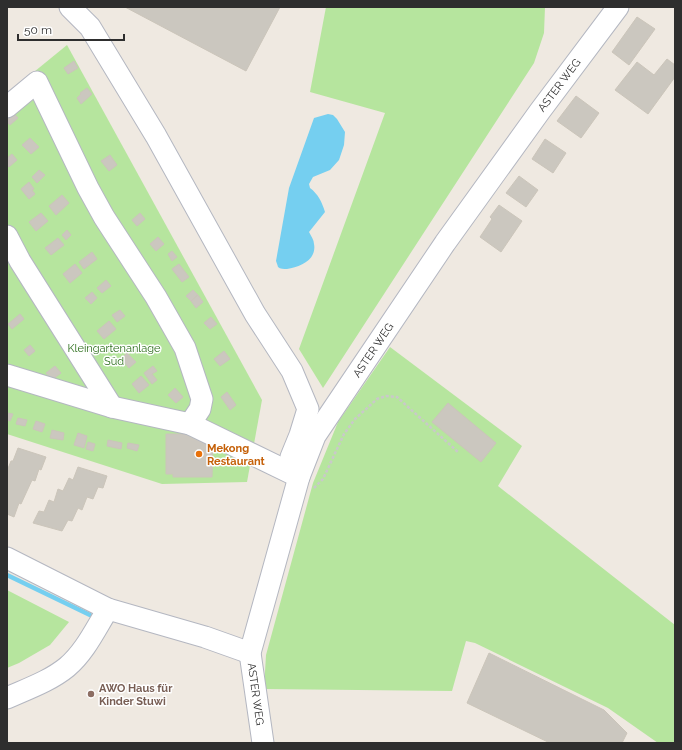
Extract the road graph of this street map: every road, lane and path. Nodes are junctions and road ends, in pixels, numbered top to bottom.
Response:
1 (70, 7) edge
2 (618, 7) edge
3 (7, 107) edge
4 (7, 236) edge
5 (7, 375) edge
6 (112, 407) junction
7 (190, 424) junction
8 (458, 452) dead end
9 (293, 480) junction
10 (7, 558) edge
11 (108, 609) junction
12 (250, 653) junction
13 (7, 698) edge
14 (263, 743) edge

1 - 9 street
2 - 9 street, ASTER WEG
3 - 7 street
4 - 6 street
5 - 6 street
6 - 7 street
7 - 9 street
8 - 9 path
9 - 12 street, ASTER WEG
10 - 11 street
11 - 12 street
11 - 13 street
12 - 14 street, ASTER WEG

